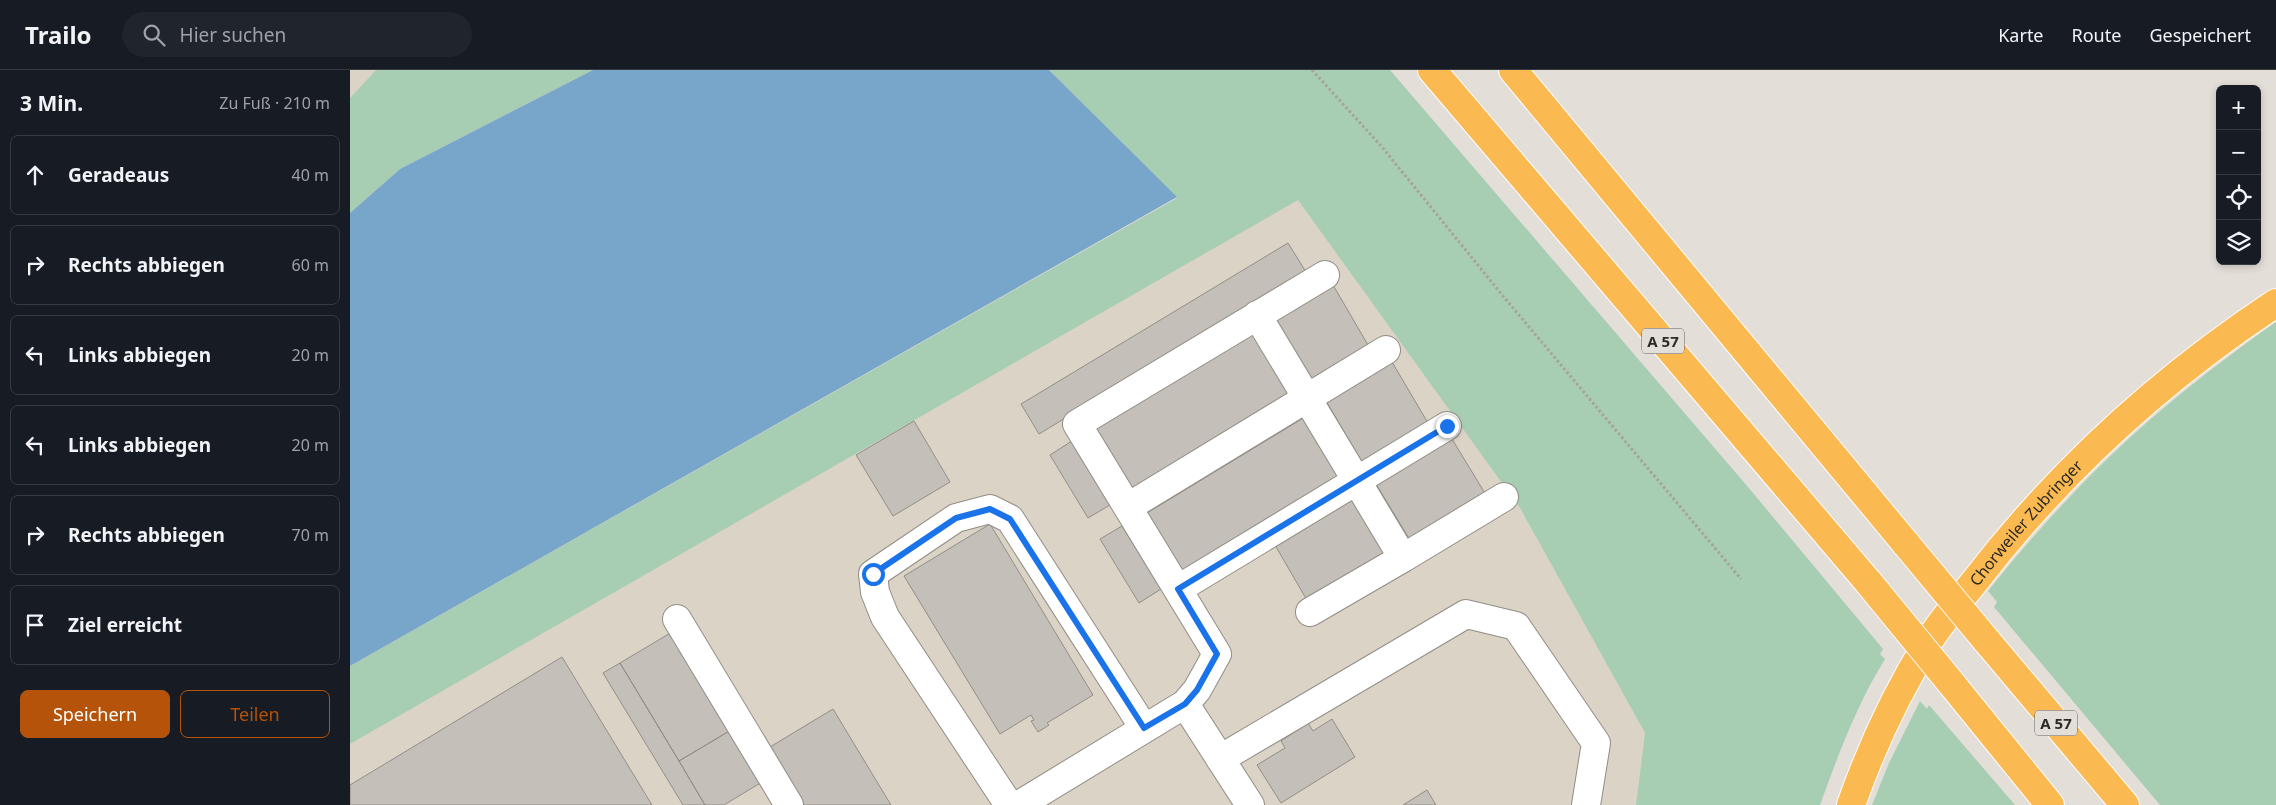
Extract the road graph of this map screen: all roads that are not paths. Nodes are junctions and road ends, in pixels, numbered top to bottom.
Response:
1 (1432, 70) edge
2 (1514, 70) edge
3 (1325, 275) dead end
4 (2276, 303) edge
5 (1257, 315) junction
6 (1386, 350) dead end
7 (1307, 398) junction
8 (1447, 426) dead end
9 (1357, 480) junction
10 (1504, 497) dead end
11 (1128, 507) junction
12 (1404, 558) junction
13 (1178, 589) junction
14 (1310, 612) dead end
15 (677, 619) dead end
16 (1185, 704) junction
17 (1144, 728) junction
18 (1220, 759) junction
19 (789, 805) edge
20 (1009, 805) edge
21 (1019, 805) edge
22 (1250, 805) edge
23 (1586, 805) edge
24 (1851, 805) edge
25 (2050, 805) edge
26 (2126, 805) edge

1 - 25 highway, A 57, bridge
2 - 26 highway, A 57, bridge
3 - 5 street
4 - 24 highway, Chorweiler Zubringer
5 - 7 street
5 - 11 street
6 - 7 street
7 - 9 street
7 - 11 street
8 - 9 street
9 - 12 street
9 - 13 street
10 - 12 street
11 - 13 street
12 - 14 street
13 - 16 street
15 - 19 street
16 - 17 street
16 - 18 street
17 - 20 street
17 - 21 street
18 - 22 street
18 - 23 street

